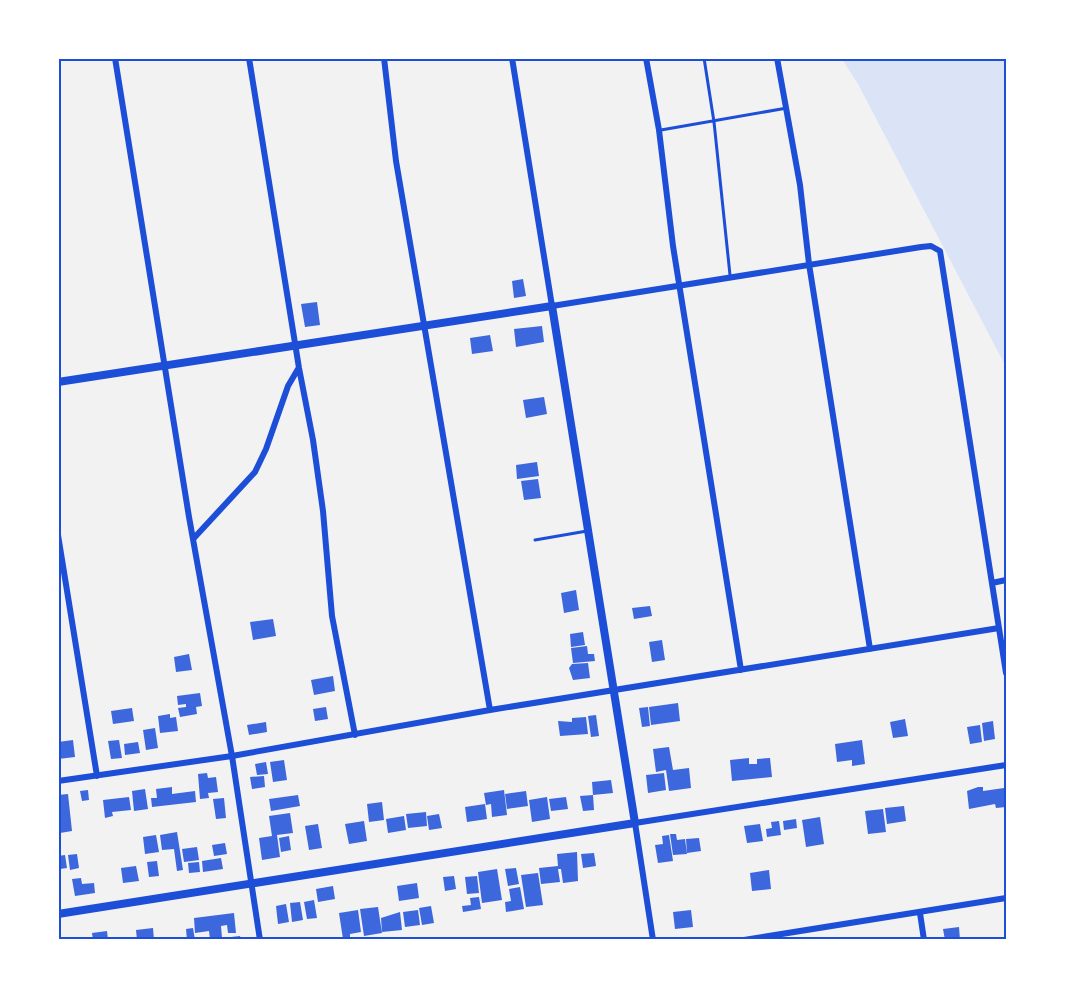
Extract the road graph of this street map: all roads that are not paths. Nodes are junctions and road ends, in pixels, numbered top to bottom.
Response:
1 (115, 58) edge
2 (249, 58) edge
3 (384, 58) edge
4 (512, 58) edge
5 (646, 58) edge
6 (704, 58) edge
7 (777, 58) edge
8 (786, 108) junction
9 (714, 122) junction
10 (659, 130) junction
11 (809, 264) junction
12 (730, 275) junction
13 (680, 284) junction
14 (552, 306) junction
15 (423, 327) junction
16 (296, 346) junction
17 (166, 365) junction
18 (298, 368) junction
19 (58, 382) edge
20 (589, 531) junction
21 (58, 535) edge
22 (194, 538) junction
23 (535, 540) dead end
24 (1006, 580) edge
25 (992, 583) junction
26 (999, 628) junction
27 (870, 649) junction
28 (1006, 669) edge
29 (741, 670) junction
30 (615, 690) junction
31 (490, 710) junction
32 (355, 735) junction
33 (232, 756) junction
34 (1006, 765) edge
35 (98, 776) junction
36 (58, 781) edge
37 (634, 823) junction
38 (252, 883) junction
39 (1006, 898) edge
40 (920, 913) junction
41 (58, 914) edge
42 (786, 936) edge
43 (260, 939) edge
44 (653, 939) edge
45 (744, 939) edge
46 (924, 939) edge

1 - 17 street
2 - 16 street
3 - 15 street
4 - 14 street
5 - 10 street
6 - 9 lane
7 - 8 street
8 - 9 lane
8 - 11 street
9 - 10 lane
9 - 12 lane
10 - 13 street
11 - 12 street
11 - 25 street
11 - 27 street
12 - 13 street
13 - 14 street
13 - 29 street
14 - 15 street
14 - 20 street
15 - 16 street
15 - 31 street
16 - 17 street
16 - 18 street
17 - 19 street
17 - 22 street
18 - 22 street
18 - 32 street
20 - 23 lane
20 - 30 street
21 - 35 street
22 - 33 street
24 - 25 street
25 - 26 street
26 - 27 street
26 - 28 street
27 - 29 street
29 - 30 street
30 - 31 street
30 - 37 street
31 - 32 street
32 - 33 street
33 - 35 street
33 - 38 street
34 - 37 street
35 - 36 street
37 - 38 street
37 - 44 street
38 - 41 street
38 - 43 street
39 - 40 street
40 - 42 street
40 - 46 street
42 - 45 street

